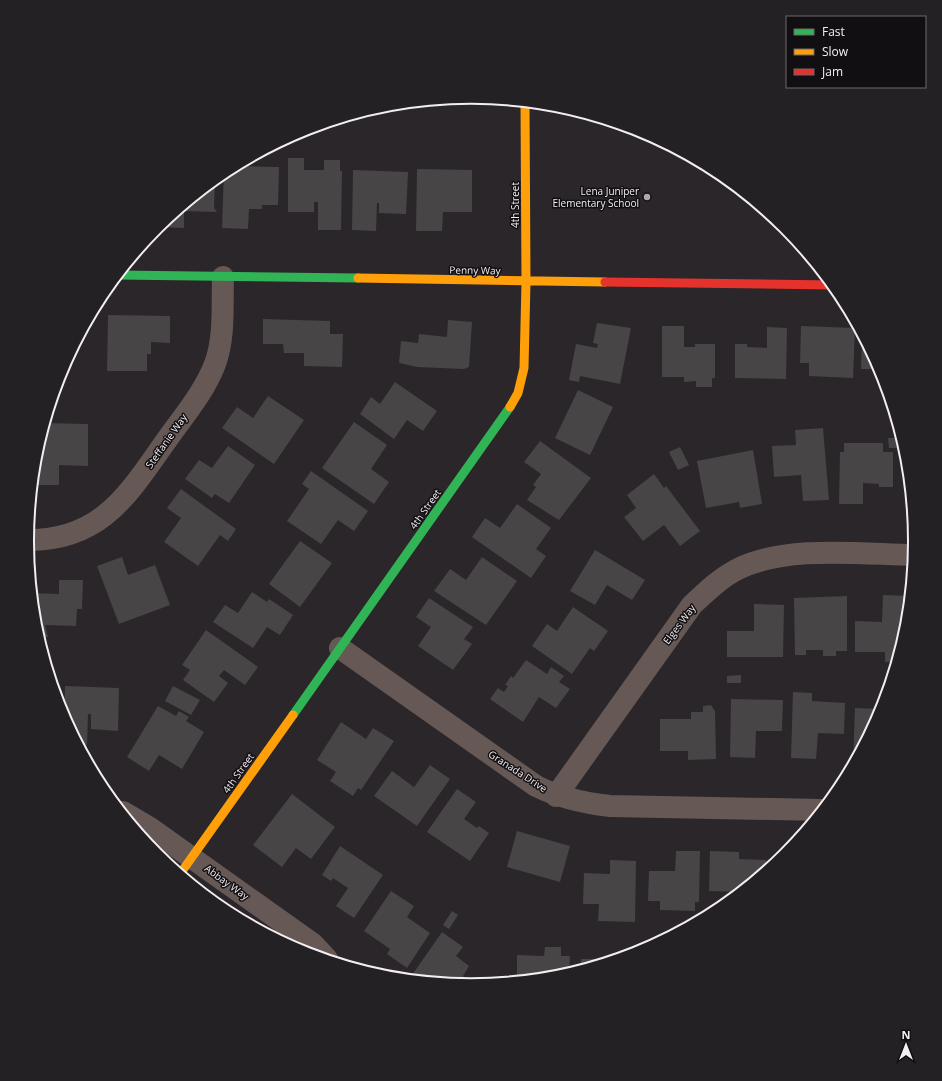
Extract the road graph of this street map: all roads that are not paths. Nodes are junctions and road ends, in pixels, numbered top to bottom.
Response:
1 (525, 107) edge
2 (123, 275) edge
3 (223, 277) junction
4 (526, 282) junction
5 (825, 285) edge
6 (34, 539) edge
7 (907, 555) edge
8 (340, 648) junction
9 (556, 796) junction
10 (816, 810) edge
11 (133, 818) edge
12 (186, 865) edge
13 (318, 949) edge

1 - 4 street, 4th Street
2 - 3 street, Penny Way
3 - 4 street, Penny Way
3 - 6 street, Steffanie Way
4 - 5 street, Penny Way
4 - 8 street, 4th Street
7 - 9 street, Elges Way
8 - 9 street, Granada Drive
8 - 12 street, 4th Street
9 - 10 street, Granada Drive
11 - 12 street, Abbay Way
12 - 13 street, Abbay Way

